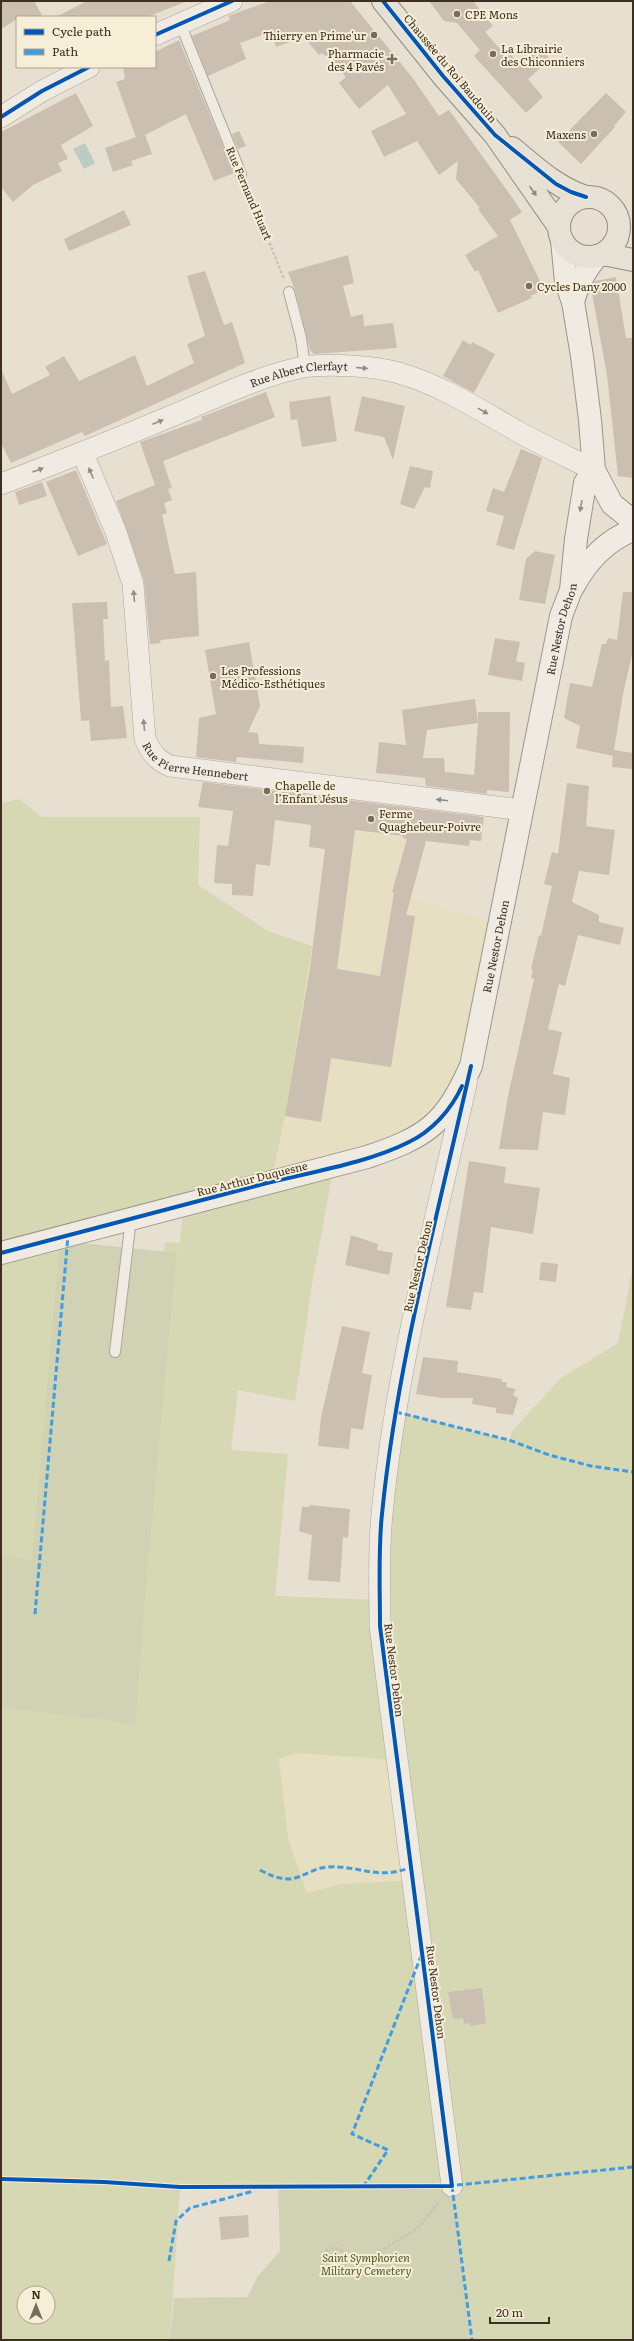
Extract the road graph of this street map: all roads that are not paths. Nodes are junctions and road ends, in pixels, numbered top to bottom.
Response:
1 (232, 1) edge
2 (383, 1) edge
3 (180, 23) junction
4 (156, 35) edge
5 (87, 68) edge
6 (1, 117) edge
7 (495, 136) junction
8 (241, 174) road end
9 (586, 197) junction
10 (616, 213) junction
11 (560, 234) junction
12 (633, 236) edge
13 (600, 255) junction
14 (633, 260) edge
15 (289, 292) road end
16 (573, 302) junction
17 (305, 367) junction
18 (83, 454) junction
19 (594, 470) junction
20 (1, 484) edge
21 (633, 522) edge
22 (633, 530) edge
23 (571, 590) junction
24 (522, 810) junction
25 (471, 1066) junction
26 (131, 1219) junction
27 (1, 1253) edge
28 (115, 1352) dead end
29 (452, 2186) dead end

1 - 3 street
2 - 7 main road, Chaussée du Roi Baudouin
3 - 4 street
3 - 8 lane, Rue Fernand Huart
5 - 6 street
7 - 9 main road, Chaussée du Roi Baudouin
7 -> 11 main road, Chaussée du Roi Baudouin
9 - 10 main road
9 - 11 main road
10 - 12 main road
10 - 13 main road
11 - 13 main road
11 - 16 main road
13 - 14 main road
13 - 16 main road
15 - 17 lane
16 - 19 main road
18 -> 17 street, Rue Albert Clerfayt
17 -> 19 street, Rue Albert Clerfayt
20 -> 18 street, Rue Albert Clerfayt
24 -> 18 street, Rue Pierre Hennebert
19 - 21 main road
19 -> 23 main road, Rue Nestor Dehon
22 - 23 main road
23 - 24 main road, Rue Nestor Dehon
24 - 25 main road, Rue Nestor Dehon
25 - 26 main road, Rue Arthur Duquesne
25 - 29 street, Rue Nestor Dehon
26 - 27 main road, Rue Arthur Duquesne
26 - 28 lane

